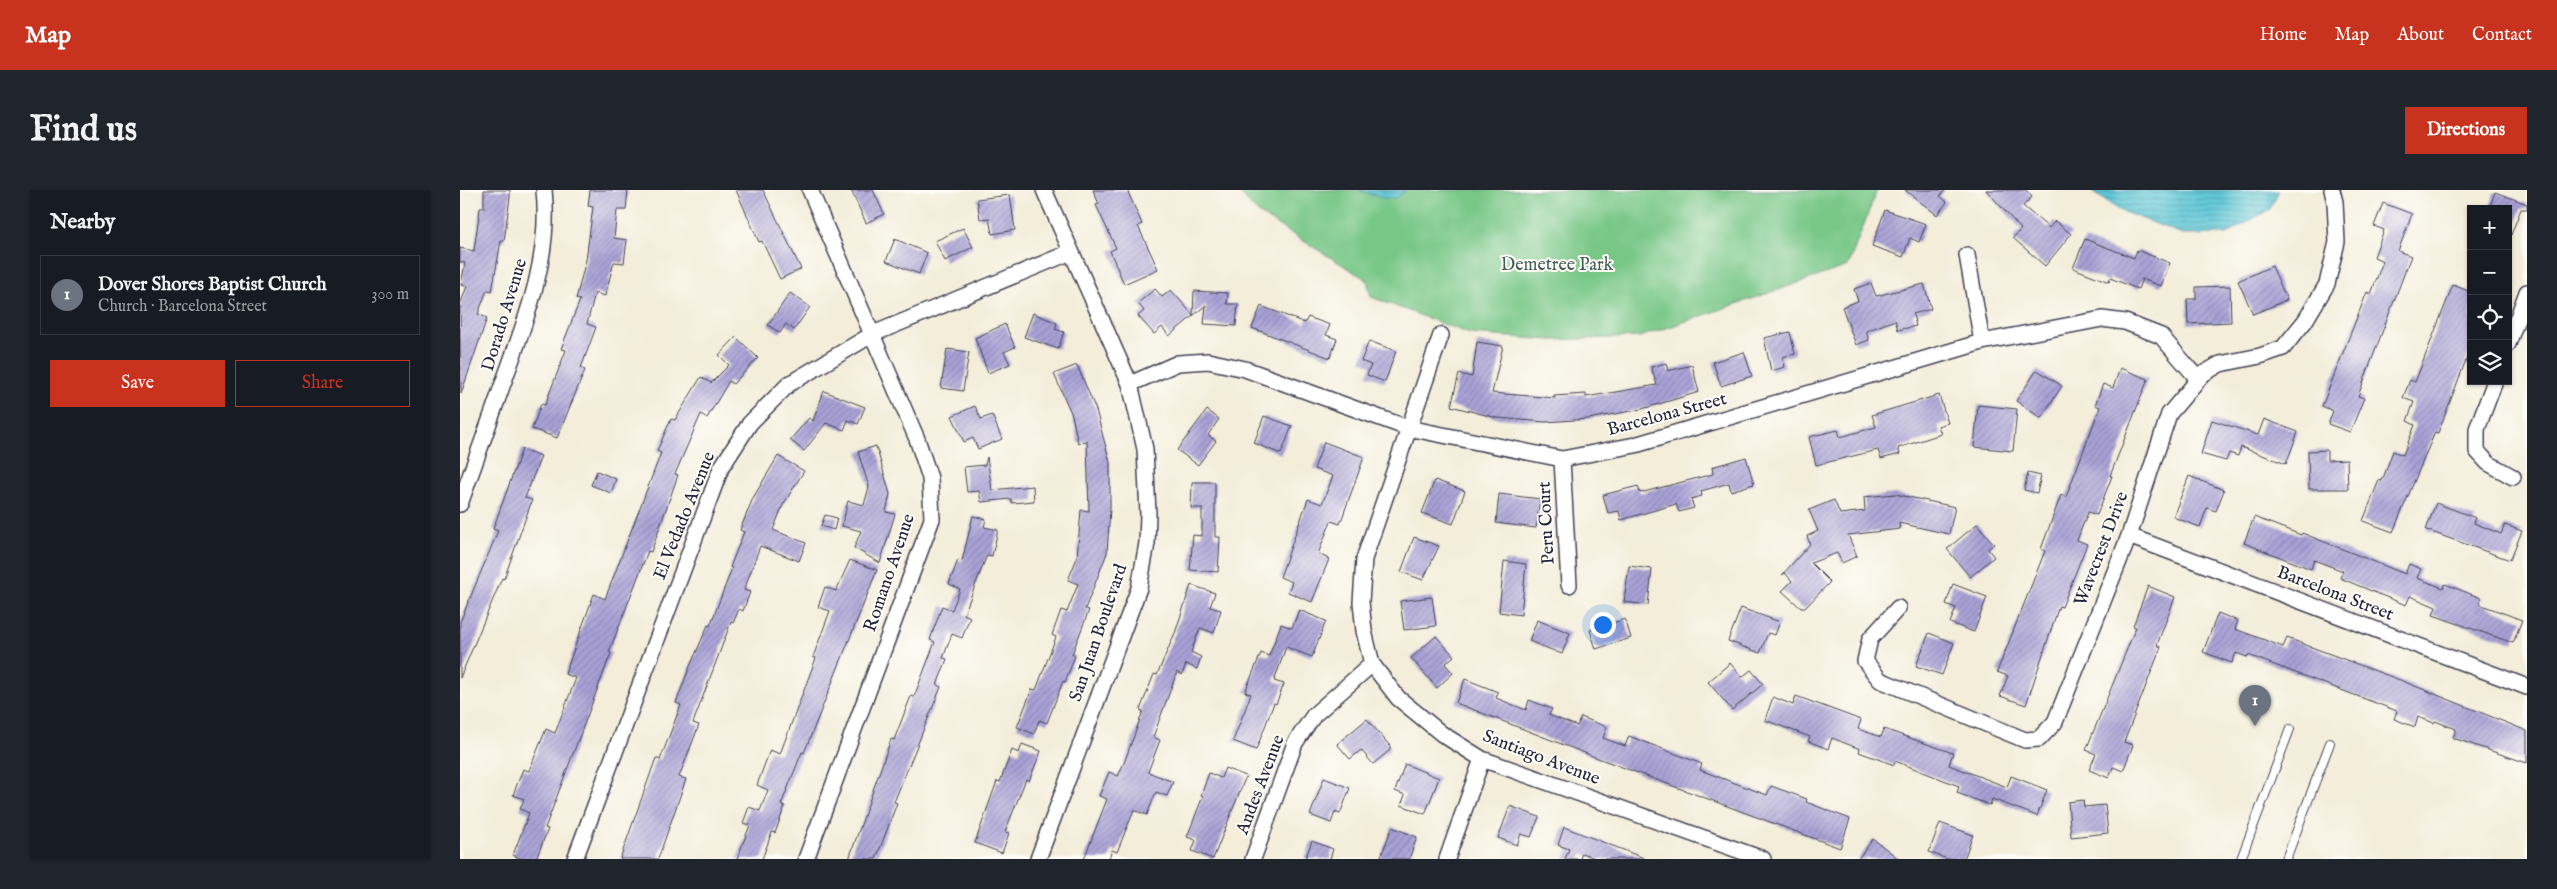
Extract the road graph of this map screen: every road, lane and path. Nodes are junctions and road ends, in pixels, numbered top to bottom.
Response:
1 (544, 190) edge
2 (810, 190) edge
3 (1044, 190) edge
4 (2332, 190) edge
5 (1071, 252) junction
6 (1967, 255) dead end
7 (2527, 292) edge
8 (873, 334) junction
9 (1441, 335) dead end
10 (2509, 340) edge
11 (1982, 342) junction
12 (2198, 379) junction
13 (1130, 384) junction
14 (2493, 385) edge
15 (1408, 428) junction
16 (1562, 459) junction
17 (2513, 477) dead end
18 (460, 504) edge
19 (2129, 536) junction
20 (1570, 585) dead end
21 (1898, 608) dead end
22 (1372, 664) junction
23 (2527, 687) edge
24 (2290, 729) dead end
25 (2330, 743) dead end
26 (1482, 759) junction
27 (575, 859) edge
28 (806, 859) edge
29 (1038, 859) edge
30 (1253, 859) edge
31 (1446, 859) edge
32 (1763, 859) edge
33 (2241, 859) edge
34 (2286, 859) edge

1 - 18 street, Dorado Avenue
2 - 8 street, Romano Avenue
3 - 5 street, San Juan Boulevard
4 - 12 street, Wavecrest Drive
5 - 8 street, El Vedado Avenue
5 - 13 street, San Juan Boulevard
6 - 11 street
7 - 10 street
8 - 27 street, El Vedado Avenue
8 - 28 street, Romano Avenue
9 - 15 street, Santiago Avenue
11 - 12 street, Barcelona Street
11 - 16 street, Barcelona Street
12 - 19 street, Wavecrest Drive
13 - 15 street, Barcelona Street
13 - 29 street, San Juan Boulevard
14 - 17 street
15 - 16 street, Barcelona Street
15 - 22 street, Santiago Avenue
16 - 20 street, Peru Court
19 - 21 street, Wavecrest Drive
19 - 23 street, Barcelona Street
22 - 26 street, Santiago Avenue
22 - 30 street, Andes Avenue
24 - 33 lane
25 - 34 lane
26 - 31 street
26 - 32 street, Santiago Avenue

